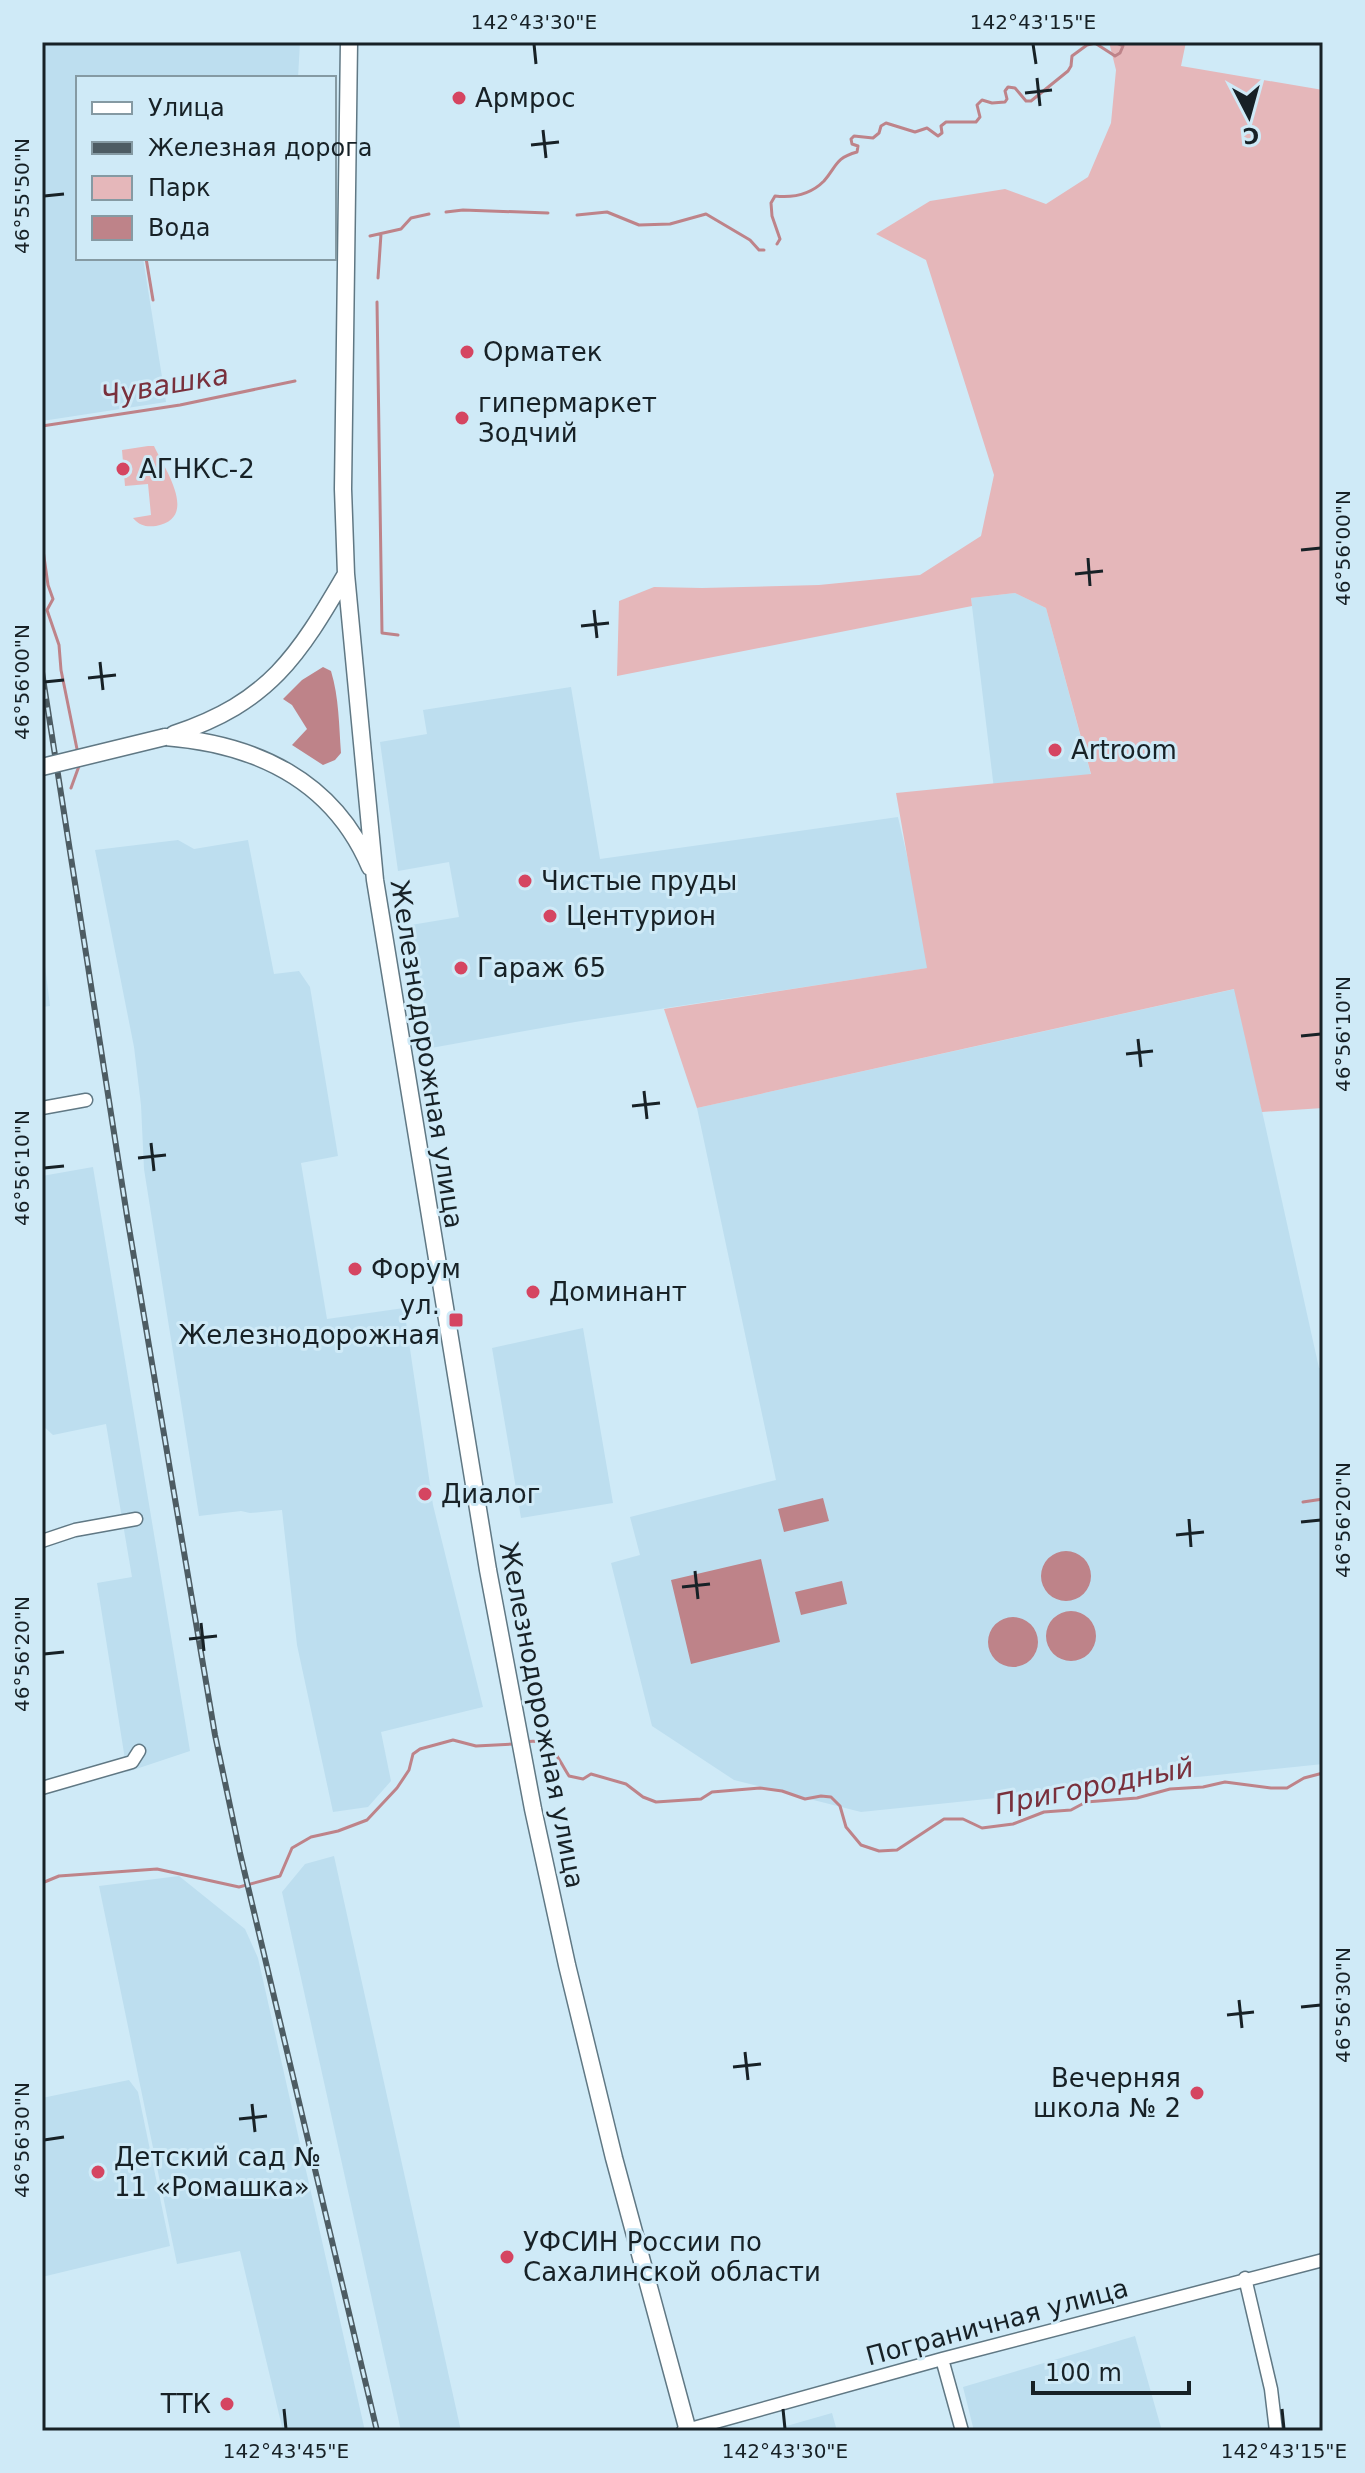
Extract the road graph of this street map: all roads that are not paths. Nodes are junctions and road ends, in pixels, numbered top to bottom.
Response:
1 (349, 42) edge
2 (346, 574) junction
3 (165, 737) junction
4 (42, 767) edge
5 (375, 880) junction
6 (86, 1100) dead end
7 (42, 1108) edge
8 (136, 1519) dead end
9 (42, 1541) edge
10 (139, 1751) dead end
11 (42, 1788) edge
12 (1323, 2260) edge
13 (1245, 2278) junction
14 (942, 2359) junction
15 (686, 2431) edge
16 (962, 2431) edge
17 (1276, 2431) edge

1 - 2 main road, Железнодорожная улица
2 - 3 main road
2 - 5 main road, Железнодорожная улица
3 - 4 main road, bridge
3 - 5 main road
5 - 15 main road, Железнодорожная улица
6 - 7 street
8 - 9 street
10 - 11 street
12 - 13 street, Пограничная улица
13 - 14 street, Пограничная улица
13 - 17 street
14 - 15 street, Пограничная улица
14 - 16 street

